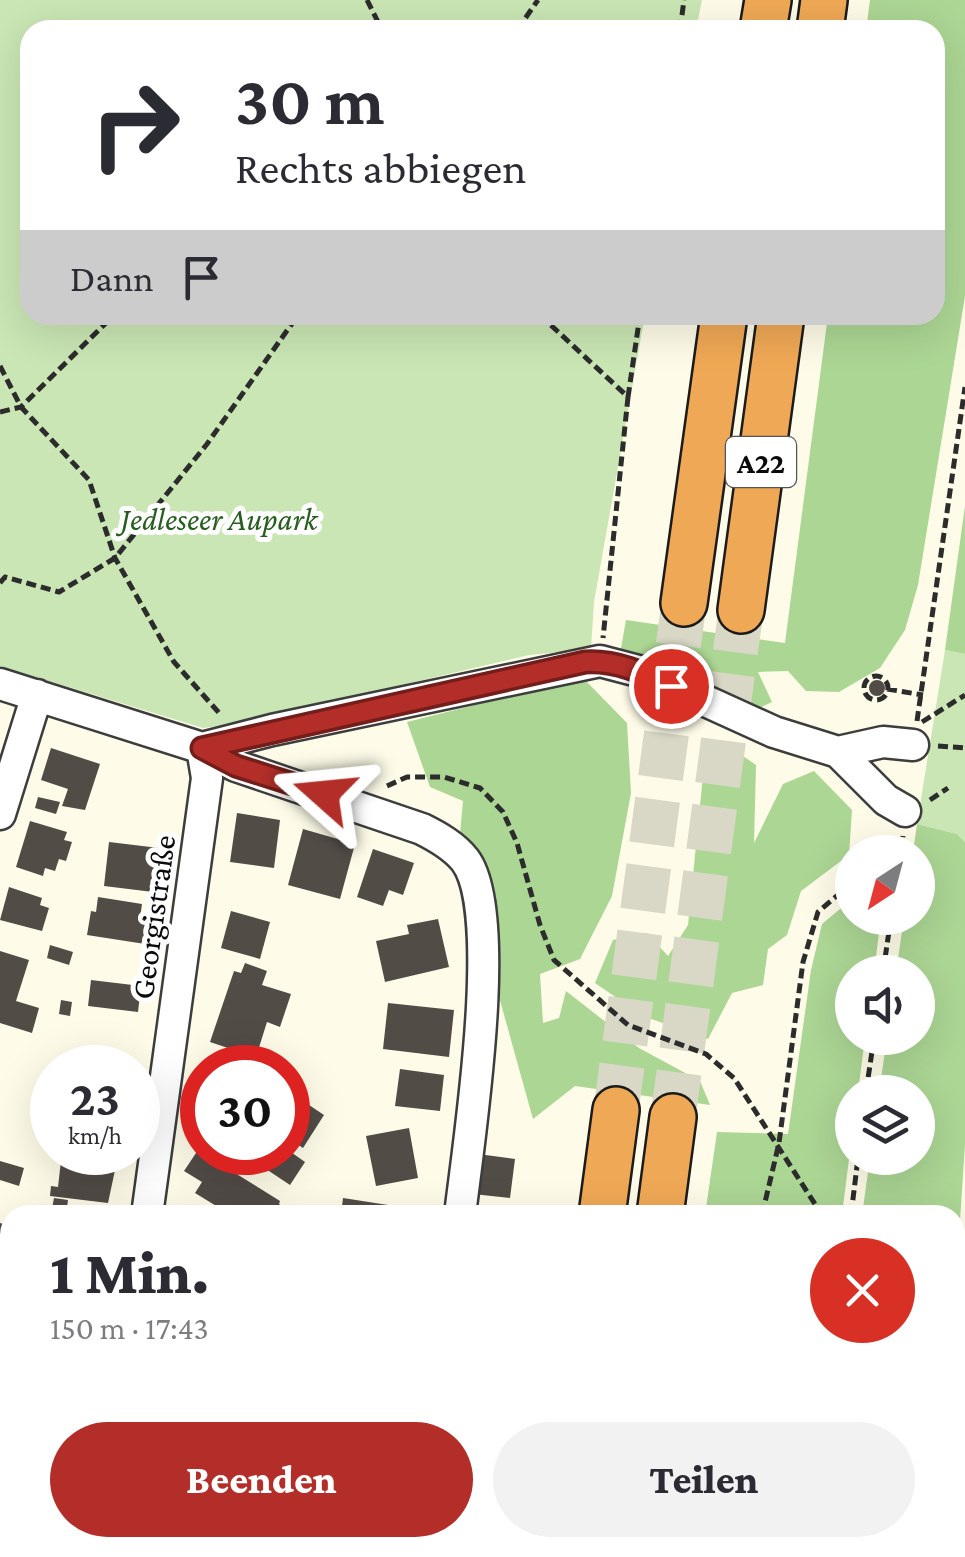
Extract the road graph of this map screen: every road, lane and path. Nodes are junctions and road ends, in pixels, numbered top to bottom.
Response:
1 (104, 325) edge
2 (291, 325) edge
3 (551, 325) edge
4 (639, 325) edge
5 (723, 325) edge
6 (780, 325) edge
7 (0, 366) edge
8 (965, 387) edge
9 (628, 398) junction
10 (21, 407) junction
11 (0, 412) edge
12 (114, 558) junction
13 (0, 583) edge
14 (684, 603) tunnel mouth
15 (741, 610) tunnel mouth
16 (600, 661) junction
17 (0, 684) edge
18 (887, 689) junction
19 (923, 694) junction
20 (37, 695) junction
21 (965, 695) edge
22 (914, 736) junction
23 (244, 738) junction
24 (202, 748) junction
25 (838, 752) junction
26 (353, 803) junction
27 (0, 814) edge
28 (904, 826) junction
29 (898, 835) edge
30 (903, 835) edge
31 (835, 898) edge
32 (616, 1110) tunnel mouth
33 (673, 1118) tunnel mouth
34 (778, 1143) junction
35 (856, 1175) edge
36 (149, 1205) edge
37 (461, 1205) edge
38 (603, 1205) edge
39 (661, 1205) edge
40 (764, 1205) edge
41 (816, 1205) edge
42 (852, 1205) edge

1 - 10 path
2 - 12 path
3 - 9 path
4 - 9 path
5 - 14 highway, A22
6 - 15 highway, A22
7 - 10 path
8 - 19 path
9 - 16 path
10 - 11 path
10 - 12 path
12 - 13 path
12 - 23 path
16 - 23 street
16 - 25 street
17 - 20 street
18 - 18 path
18 - 19 path
19 - 22 path
20 - 24 street
20 - 27 street
21 - 22 path
22 - 25 street
23 - 24 street
24 - 26 street
24 - 36 street, Georgistraße
25 - 28 street
26 - 34 path
26 - 37 street
28 - 29 path
28 - 30 path
31 - 34 path
32 - 38 highway
33 - 39 highway
34 - 40 path
34 - 41 path
35 - 42 path

